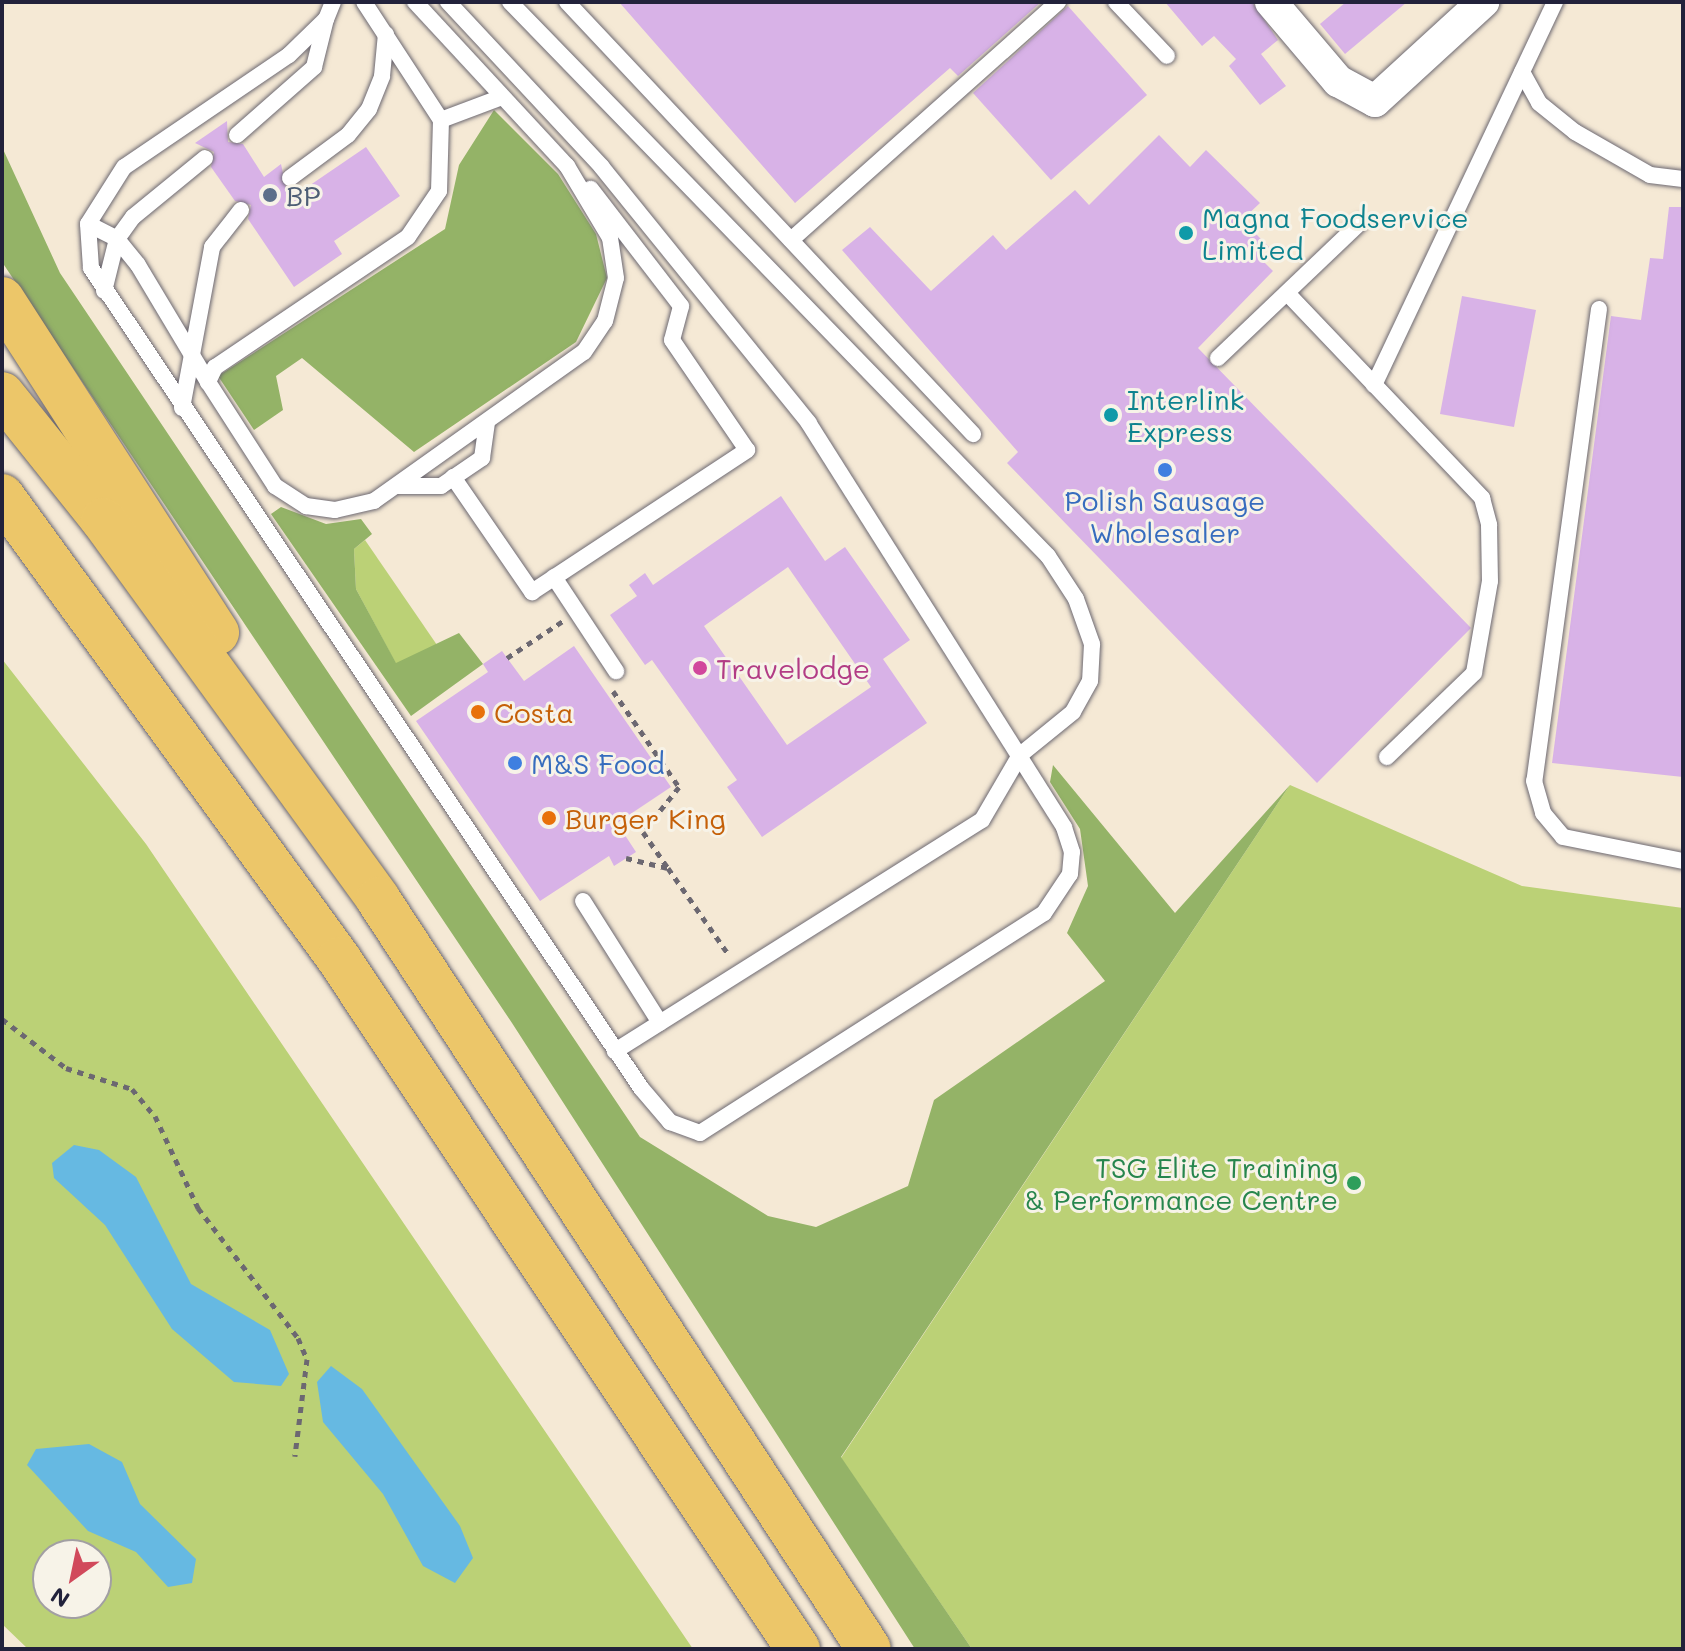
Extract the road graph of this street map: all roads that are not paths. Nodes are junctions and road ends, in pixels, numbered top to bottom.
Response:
1 (333, 2) edge
2 (364, 2) edge
3 (415, 2) edge
4 (448, 2) edge
5 (510, 2) edge
6 (567, 2) edge
7 (1058, 2) edge
8 (1116, 2) edge
9 (1271, 2) edge
10 (1483, 2) edge
11 (1555, 2) edge
12 (326, 19) junction
13 (386, 34) junction
14 (1167, 56) dead end
15 (1522, 72) junction
16 (502, 97) junction
17 (441, 120) junction
18 (237, 135) dead end
19 (205, 158) dead end
20 (567, 166) junction
21 (290, 178) dead end
22 (1683, 179) edge
23 (241, 210) dead end
24 (1360, 223) dead end
25 (88, 224) junction
26 (117, 239) junction
27 (791, 240) junction
28 (104, 291) junction
29 (1288, 294) junction
30 (2, 299) edge
31 (1599, 309) dead end
32 (189, 350) junction
33 (1218, 358) dead end
34 (208, 382) junction
35 (1374, 385) junction
36 (2, 394) edge
37 (182, 408) junction
38 (487, 422) junction
39 (973, 434) dead end
40 (453, 477) junction
41 (395, 486) junction
42 (2, 496) edge
43 (554, 577) junction
44 (616, 671) road end
45 (1020, 755) junction
46 (1387, 757) dead end
47 (1683, 861) edge
48 (378, 899) junction
49 (583, 901) dead end
50 (660, 1023) junction
51 (615, 1051) junction
52 (798, 1649) edge
53 (869, 1649) edge

1 - 12 lane
2 - 13 lane
3 - 16 lane
4 - 45 lane
5 - 45 lane
6 - 27 lane
7 - 27 lane
8 - 14 lane
9 - 10 street
11 - 15 lane
12 - 18 lane
12 - 25 lane
13 - 17 lane
13 - 21 lane
15 - 22 lane
15 - 35 lane
16 - 17 lane
16 - 20 lane
17 - 34 lane
19 - 26 lane
20 - 38 lane
20 - 43 lane
23 - 32 lane
24 - 29 lane
25 - 26 lane
25 - 28 lane
26 - 28 lane
26 - 32 lane
27 - 39 lane
28 - 37 lane
29 - 33 lane
29 - 35 lane
30 - 48 highway
31 - 47 lane
32 - 34 lane
32 - 37 lane
34 - 41 lane
35 - 46 lane
36 - 48 highway
37 - 51 lane
38 - 40 lane
38 - 41 lane
40 - 41 lane
40 - 43 lane
42 - 52 highway
43 - 44 lane
45 - 50 lane
45 - 51 lane
48 - 53 highway
49 - 50 lane
50 - 51 lane

